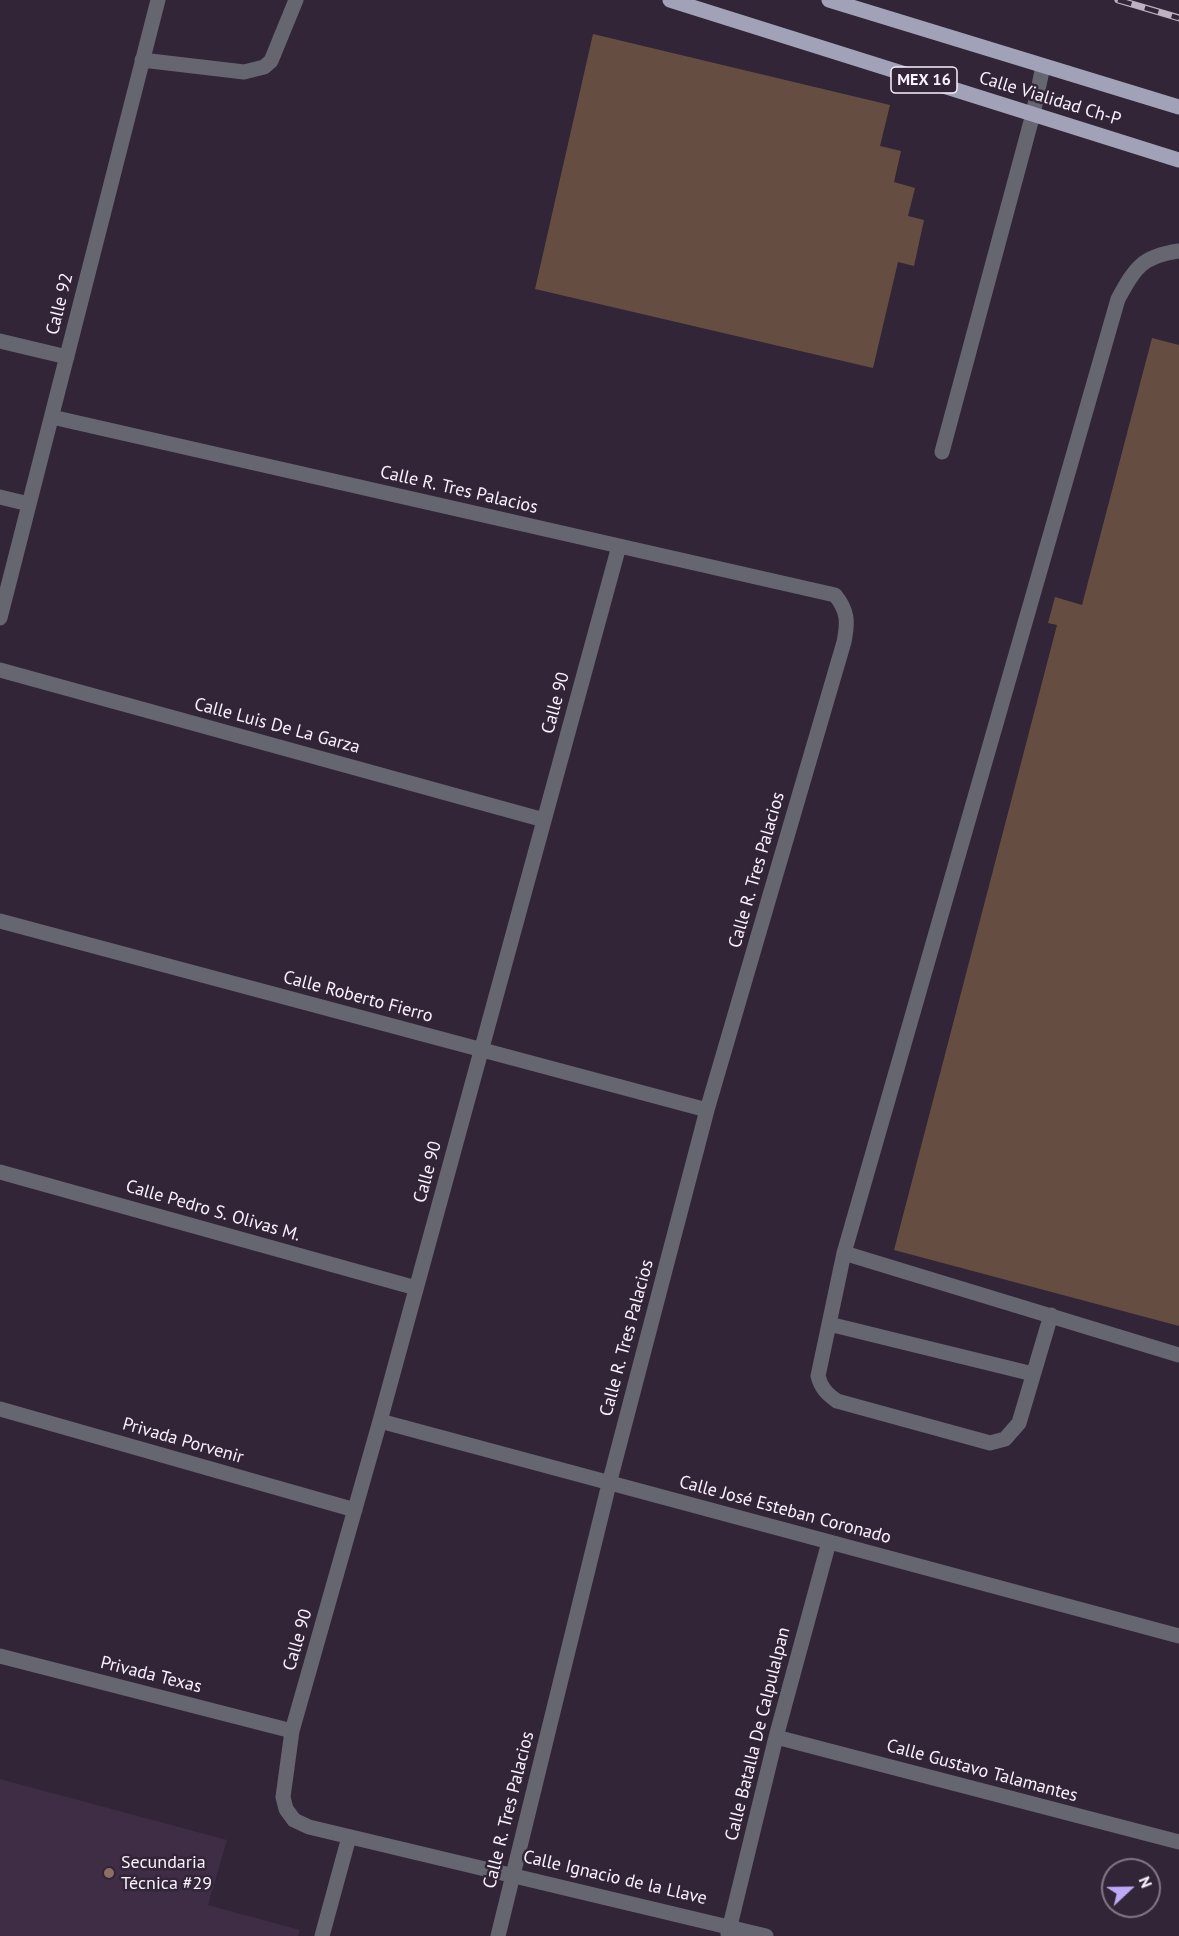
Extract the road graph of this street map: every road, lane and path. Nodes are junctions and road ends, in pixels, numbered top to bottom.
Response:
1 (158, 0) edge
2 (296, 0) edge
3 (670, 0) edge
4 (829, 0) edge
5 (142, 60) junction
6 (1043, 66) junction
7 (1179, 107) edge
8 (1033, 114) junction
9 (1179, 160) edge
10 (1179, 251) edge
11 (0, 341) edge
12 (67, 357) junction
13 (52, 417) junction
14 (942, 452) dead end
15 (0, 496) edge
16 (29, 504) junction
17 (619, 546) junction
18 (0, 618) edge
19 (0, 670) edge
20 (544, 820) junction
21 (0, 921) edge
22 (482, 1050) junction
23 (707, 1110) junction
24 (0, 1172) edge
25 (844, 1253) junction
26 (416, 1288) junction
27 (1050, 1315) junction
28 (829, 1324) junction
29 (1179, 1355) edge
30 (1033, 1374) junction
31 (0, 1409) edge
32 (380, 1421) junction
33 (609, 1484) junction
34 (355, 1510) junction
35 (829, 1542) junction
36 (1179, 1636) edge
37 (0, 1656) edge
38 (292, 1731) junction
39 (776, 1737) junction
40 (286, 1809) joint
41 (349, 1837) junction
42 (1179, 1842) edge
43 (514, 1874) junction
44 (729, 1931) edge
45 (322, 1936) edge
46 (498, 1936) edge
47 (766, 1936) edge

1 - 5 street, Calle 92
2 - 5 street
3 - 8 main road, Calle Vialidad Ch-P / MEX 16
4 - 6 main road, Calle Vialidad Ch-P / MEX 16
5 - 12 street, Calle 92
6 - 7 main road, Calle Vialidad Ch-P / MEX 16
6 - 8 street
8 - 9 main road, Calle Vialidad Ch-P / MEX 16
8 - 14 street
10 - 25 street
11 - 12 street
12 - 13 street, Calle 92
13 - 16 street, Calle 92
13 - 17 street, Calle R. Tres Palacios
15 - 16 street
16 - 18 street, Calle 92
17 - 20 street, Calle 90
17 - 23 street, Calle R. Tres Palacios
19 - 20 street, Calle Luis De La Garza
20 - 22 street, Calle 90
21 - 22 street, Calle Roberto Fierro
22 - 23 street, Calle Roberto Fierro
22 - 26 street, Calle 90
23 - 33 street, Calle R. Tres Palacios
24 - 26 street, Calle Pedro S. Olivas M.
25 - 27 street
25 - 28 street
26 - 32 street, Calle 90
27 - 29 street
27 - 30 street
28 - 30 street
28 - 30 street
31 - 34 street, Privada Porvenir
32 - 33 street, Calle José Esteban Coronado
32 - 34 street, Calle 90
33 - 35 street, Calle José Esteban Coronado
33 - 43 street, Calle R. Tres Palacios
34 - 38 street, Calle 90
35 - 36 street, Calle José Esteban Coronado
35 - 39 street, Calle Batalla De Calpulalpan
37 - 38 street, Privada Texas
38 - 40 street, Calle 90
39 - 42 street, Calle Gustavo Talamantes
39 - 44 street, Calle Batalla De Calpulalpan
40 - 41 street, Calle Ignacio de la Llave
41 - 43 street, Calle Ignacio de la Llave
41 - 45 street
43 - 44 street, Calle Ignacio de la Llave
43 - 46 street, Calle R. Tres Palacios
44 - 47 street, Calle Ignacio de la Llave

